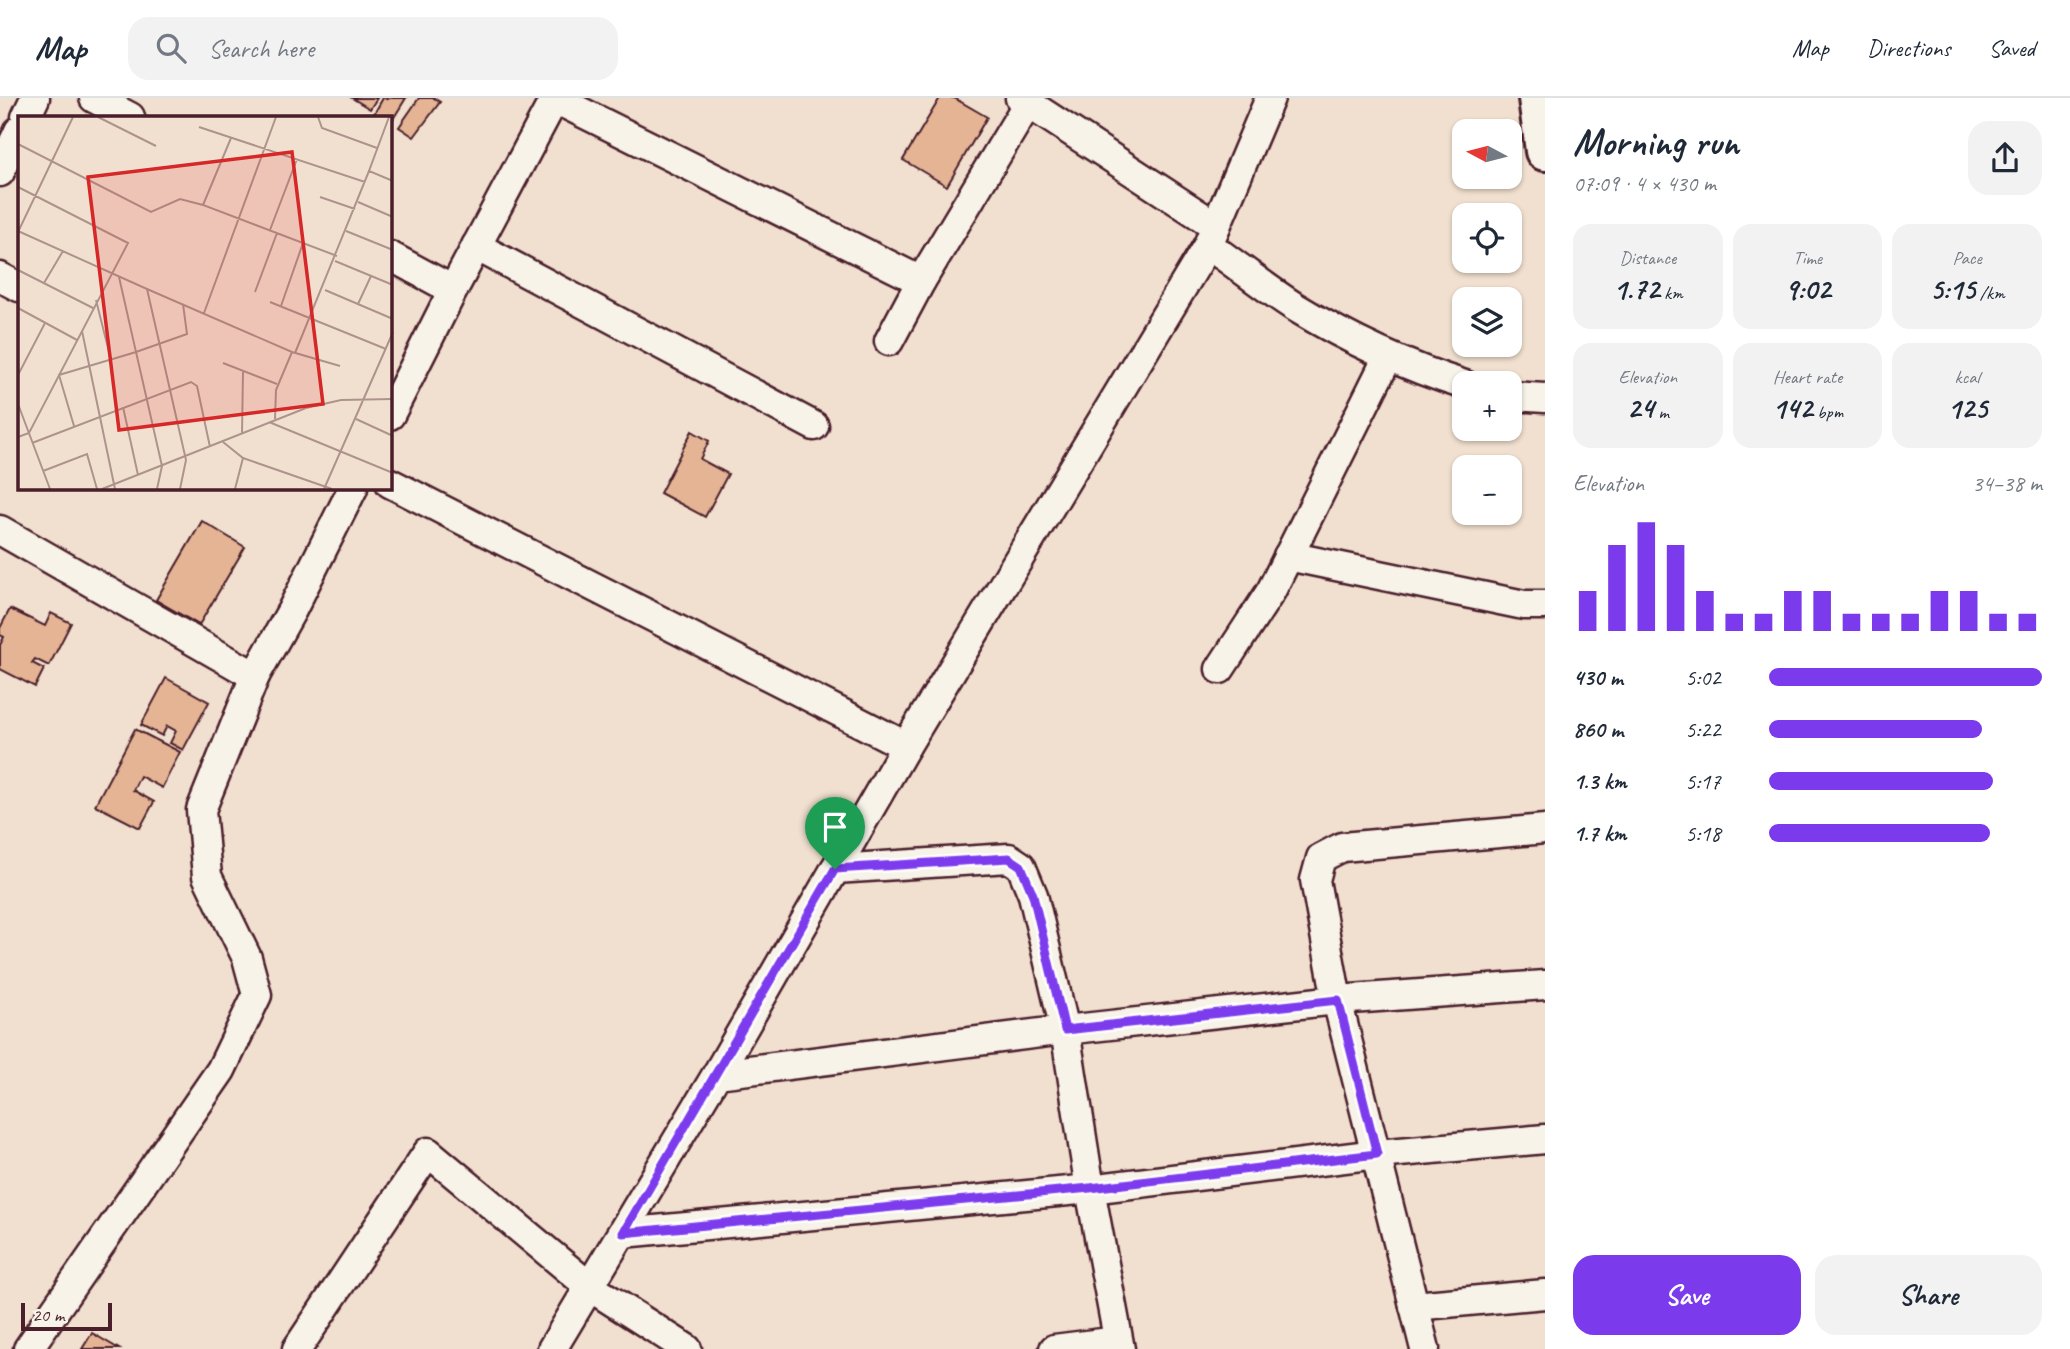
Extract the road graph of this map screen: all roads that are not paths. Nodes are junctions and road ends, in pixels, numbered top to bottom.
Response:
1 (35, 98) edge
2 (94, 98) edge
3 (555, 98) edge
4 (1270, 98) edge
5 (1538, 98) edge
6 (1027, 100) edge
7 (26, 116) edge
8 (128, 116) edge
9 (18, 133) edge
10 (1545, 151) edge
11 (0, 172) edge
12 (1212, 235) junction
13 (476, 246) junction
14 (392, 257) edge
15 (0, 277) edge
16 (921, 281) junction
17 (18, 286) edge
18 (453, 290) junction
19 (889, 341) dead end
20 (1388, 357) junction
21 (1452, 381) edge
22 (1522, 397) edge
23 (1545, 398) edge
24 (392, 411) edge
25 (814, 426) dead end
26 (392, 484) edge
27 (353, 490) edge
28 (0, 530) edge
29 (1288, 556) junction
30 (1545, 606) edge
31 (1220, 669) dead end
32 (255, 676) junction
33 (906, 746) junction
34 (1545, 829) edge
35 (835, 869) junction
36 (1545, 985) edge
37 (1338, 1000) junction
38 (1065, 1030) junction
39 (717, 1074) junction
40 (1545, 1139) edge
41 (1377, 1154) junction
42 (1090, 1188) junction
43 (623, 1233) junction
44 (590, 1287) junction
45 (1545, 1294) edge
46 (1414, 1306) junction
47 (1119, 1345) edge
48 (28, 1349) edge
49 (297, 1349) edge
50 (552, 1349) edge
51 (687, 1349) edge
52 (1054, 1349) edge
53 (1425, 1349) edge

1 - 7 street
2 - 8 street
3 - 13 street
3 - 16 street
4 - 12 street
5 - 10 street
6 - 12 street
6 - 16 street
9 - 11 street
12 - 20 street
12 - 33 street
13 - 18 street
13 - 25 street
14 - 18 street
15 - 17 street
16 - 19 street
18 - 24 street
20 - 21 street
20 - 29 street
22 - 23 street
26 - 33 street
27 - 32 street
28 - 32 street
29 - 30 street
29 - 31 street
32 - 48 street
33 - 35 street
34 - 37 street
35 - 38 street
35 - 39 street
36 - 37 street
37 - 38 street
37 - 41 street
38 - 39 street
38 - 42 street
39 - 43 street
40 - 41 street
41 - 42 street
41 - 46 street
42 - 43 street
42 - 47 street
43 - 44 street
44 - 49 street
44 - 50 street
44 - 51 street
45 - 46 street
46 - 53 street
47 - 52 street

